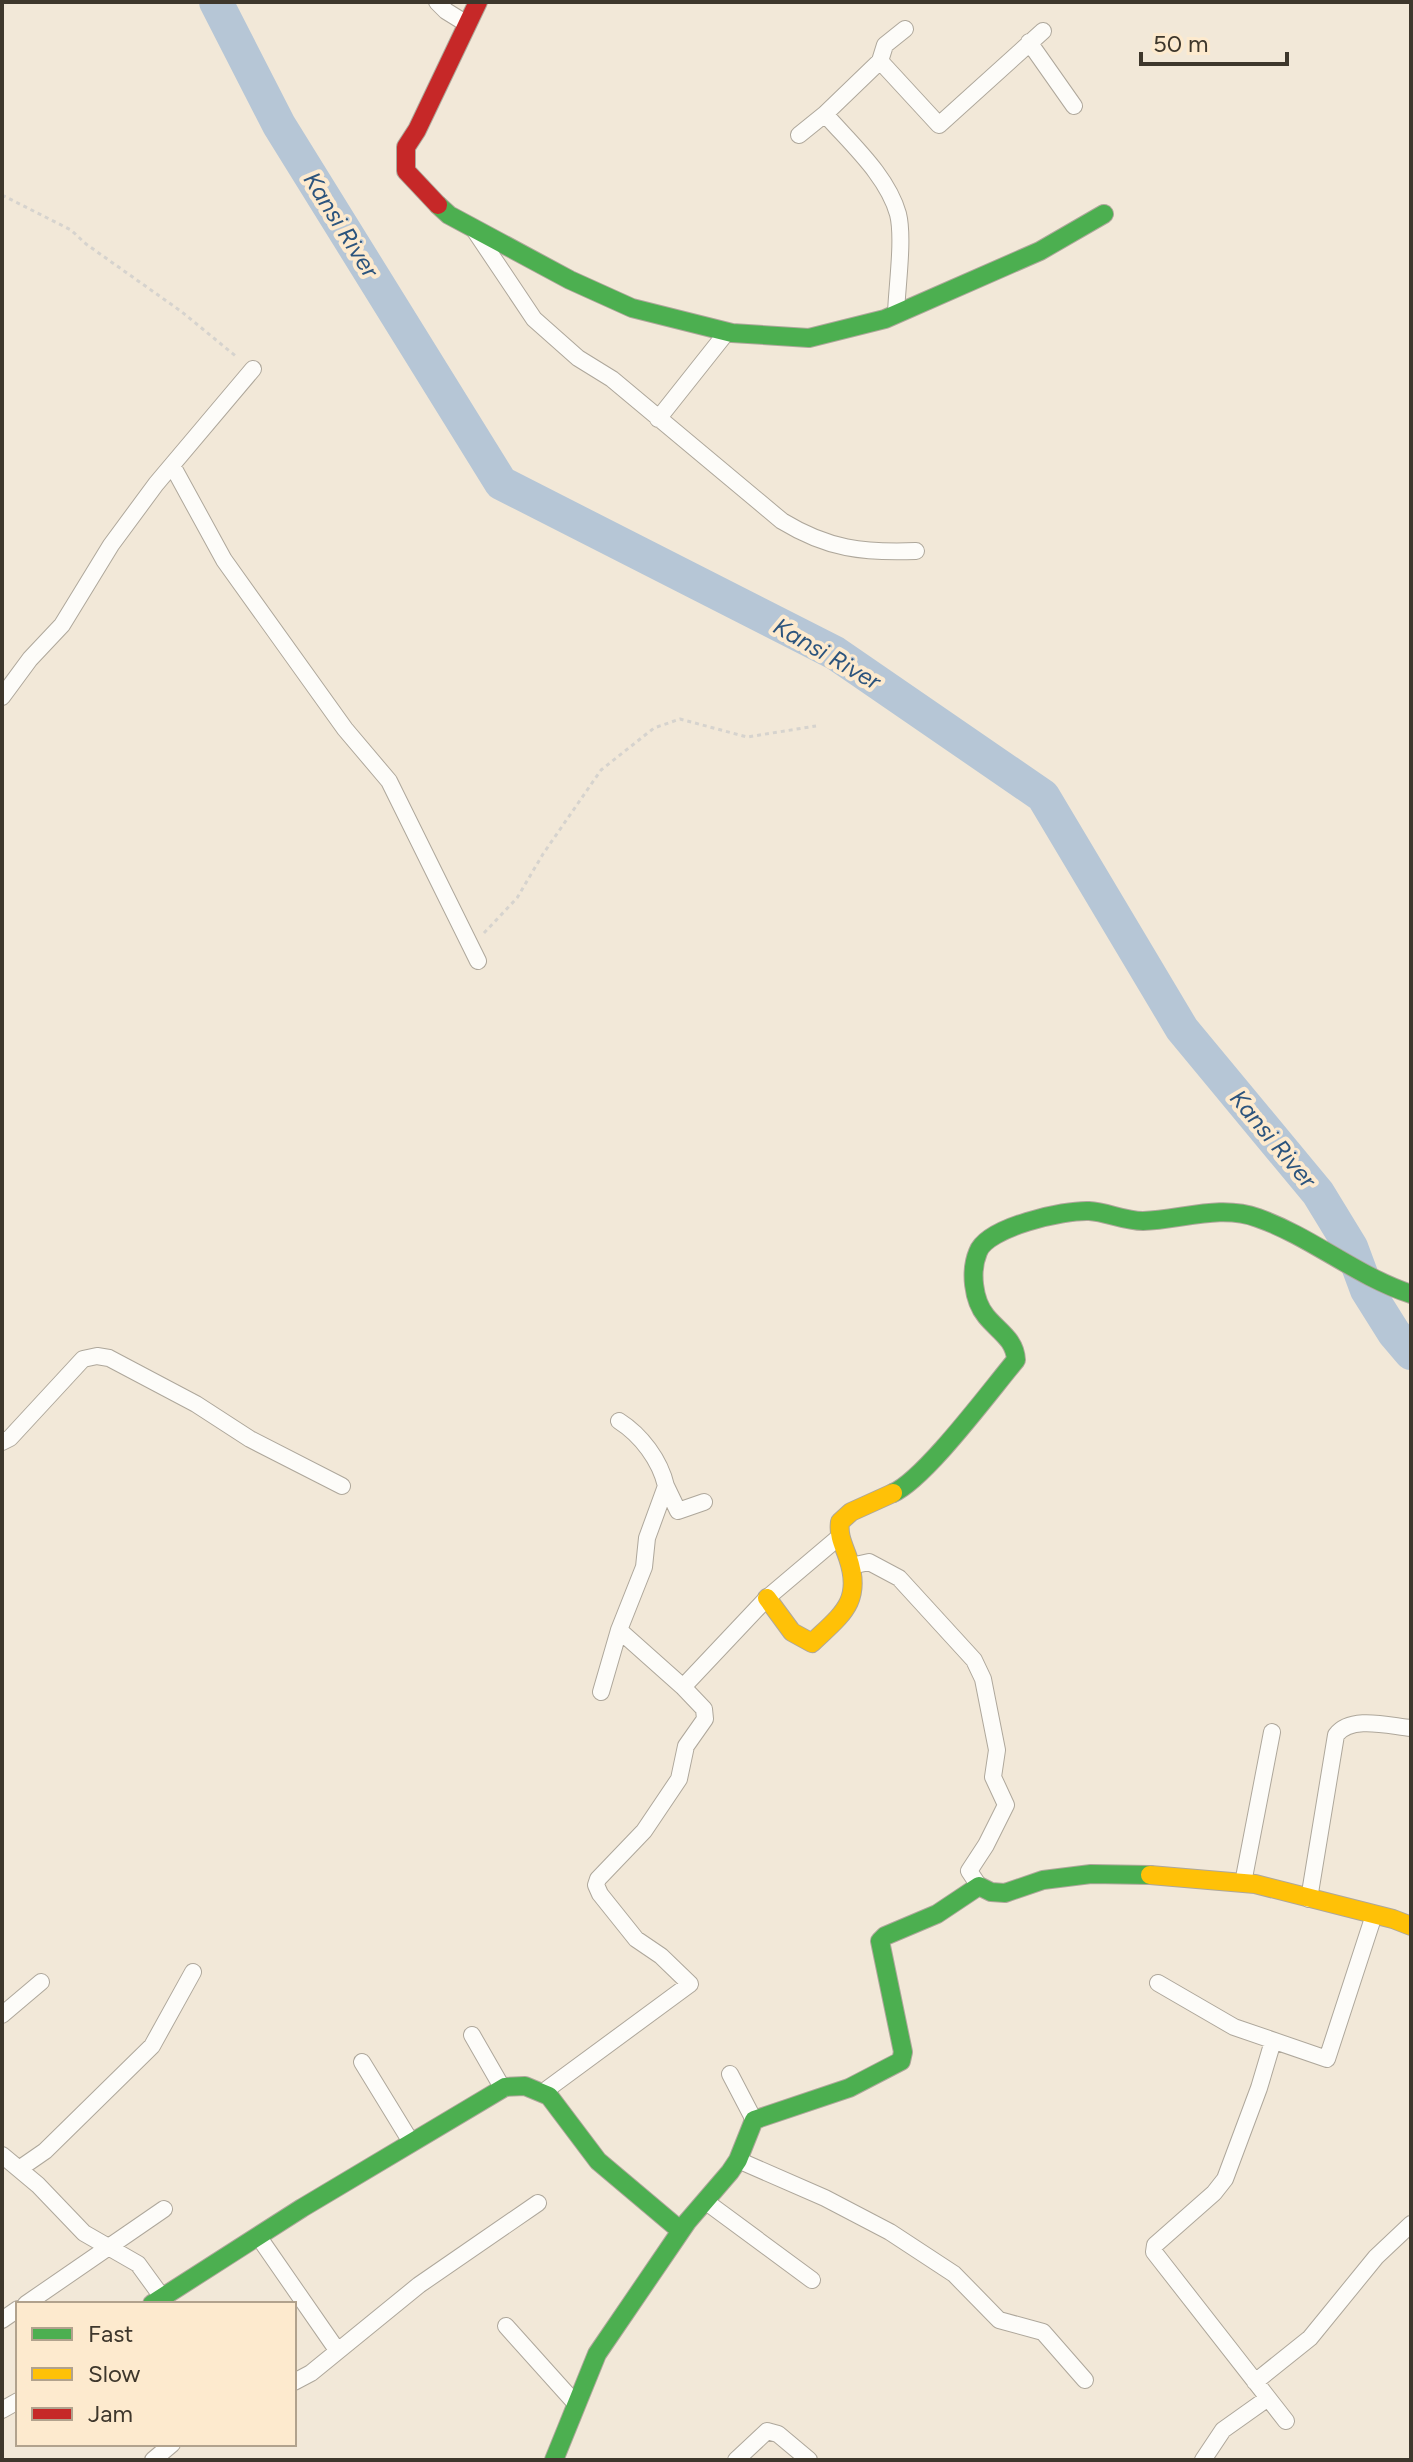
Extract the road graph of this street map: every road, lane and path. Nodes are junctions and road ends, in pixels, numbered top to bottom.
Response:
1 (437, 2) edge
2 (478, 2) edge
3 (467, 24) junction
4 (905, 29) dead end
5 (1043, 31) dead end
6 (1029, 42) junction
7 (880, 61) junction
8 (1074, 106) dead end
9 (825, 114) junction
10 (799, 135) dead end
11 (2, 195) edge
12 (1104, 214) dead end
13 (475, 229) junction
14 (896, 313) junction
15 (727, 332) junction
16 (253, 369) joint
17 (658, 419) junction
18 (172, 465) junction
19 (916, 551) dead end
20 (2, 697) edge
21 (816, 726) dead end
22 (474, 954) joint
23 (1411, 1294) edge
24 (619, 1421) dead end
25 (2, 1442) edge
26 (342, 1486) dead end
27 (666, 1486) junction
28 (704, 1502) dead end
29 (839, 1537) junction
30 (851, 1566) junction
31 (767, 1598) junction
32 (619, 1630) junction
33 (683, 1687) junction
34 (601, 1692) dead end
35 (1411, 1728) edge
36 (1272, 1732) dead end
37 (1243, 1883) junction
38 (979, 1886) junction
39 (1309, 1899) junction
40 (1374, 1915) junction
41 (1411, 1926) edge
42 (193, 1972) dead end
43 (41, 1982) dead end
44 (1158, 1983) dead end
45 (2, 2015) edge
46 (472, 2035) dead end
47 (1273, 2041) junction
48 (362, 2062) dead end
49 (730, 2074) dead end
50 (503, 2089) junction
51 (542, 2093) junction
52 (754, 2120) junction
53 (411, 2142) junction
54 (2, 2155) edge
55 (738, 2160) junction
56 (19, 2169) junction
57 (705, 2201) junction
58 (538, 2203) dead end
59 (164, 2209) dead end
60 (1411, 2224) edge
61 (681, 2231) junction
62 (258, 2236) junction
63 (110, 2248) junction
64 (812, 2280) dead end
65 (157, 2300) edge
66 (29, 2302) edge
67 (506, 2326) dead end
68 (337, 2350) junction
69 (1085, 2380) dead end
70 (296, 2381) edge
71 (1255, 2382) junction
72 (1268, 2398) junction
73 (576, 2404) junction
74 (1286, 2421) dead end
75 (170, 2446) edge
76 (153, 2460) edge
77 (554, 2460) edge
78 (736, 2460) edge
79 (809, 2460) edge
80 (1203, 2460) edge

1 - 3 street
2 - 3 street
3 - 13 street
4 - 7 street
5 - 6 street
6 - 7 street
6 - 8 street
7 - 9 street
9 - 10 street
9 - 14 street
11 - 16 path
12 - 14 street
13 - 15 street
13 - 17 street
14 - 15 street
15 - 17 street
16 - 18 street
17 - 19 street
18 - 20 street
18 - 22 street
21 - 22 path
23 - 29 street
24 - 27 street
25 - 26 street
27 - 28 street
27 - 32 street
29 - 30 street
29 - 31 street
30 - 31 street
30 - 38 street
31 - 33 street
32 - 33 street
32 - 34 street
33 - 51 street
35 - 39 street
36 - 37 street
37 - 38 street
37 - 39 street
38 - 52 street
39 - 40 street
40 - 41 street
40 - 47 street
42 - 56 street
43 - 45 street
44 - 47 street
46 - 50 street
47 - 71 street
48 - 53 street
49 - 52 street
50 - 51 street
50 - 53 street
51 - 61 street
52 - 55 street
53 - 62 street
54 - 56 street
55 - 57 street
55 - 69 street
56 - 63 street
57 - 61 street
57 - 64 street
58 - 68 street
59 - 63 street
60 - 71 street
61 - 73 street
62 - 65 street
62 - 68 street
63 - 65 street
63 - 66 street
67 - 73 street
68 - 70 street
71 - 72 street
72 - 74 street
72 - 80 street
73 - 77 street
75 - 76 street
78 - 79 street

